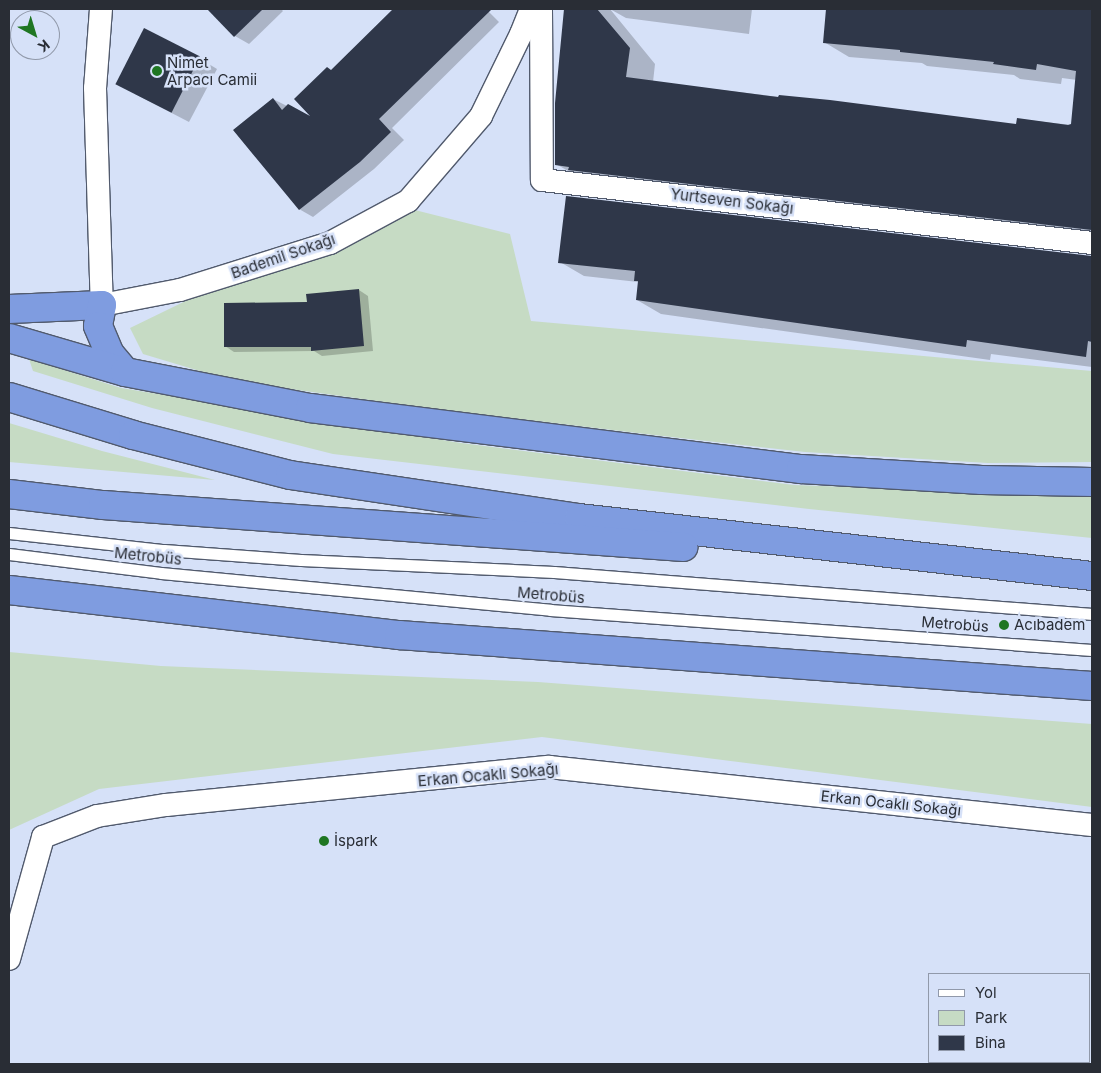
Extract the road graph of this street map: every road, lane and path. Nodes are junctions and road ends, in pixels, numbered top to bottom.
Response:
1 (101, 9) edge
2 (531, 9) edge
3 (541, 9) edge
4 (1092, 243) edge
5 (102, 305) junction
6 (9, 309) edge
7 (9, 338) edge
8 (125, 372) junction
9 (9, 397) edge
10 (1092, 482) edge
11 (9, 494) edge
12 (9, 533) edge
13 (9, 554) edge
14 (1089, 576) edge
15 (9, 590) edge
16 (9, 606) edge
17 (154, 608) junction
18 (1092, 614) edge
19 (1092, 650) edge
20 (1092, 686) edge
21 (1092, 825) edge
22 (9, 959) edge

1 - 5 street
2 - 5 street, Bademil Sokağı
3 - 4 street, Yurtseven Sokağı
5 - 6 highway
5 - 8 highway
7 - 8 highway
8 - 10 highway
9 - 14 highway
11 - 14 highway
12 - 18 lane, Metrobüs
13 - 19 lane, Metrobüs
15 - 17 highway
16 - 17 highway
17 - 20 highway
21 - 22 street, Erkan Ocaklı Sokağı

